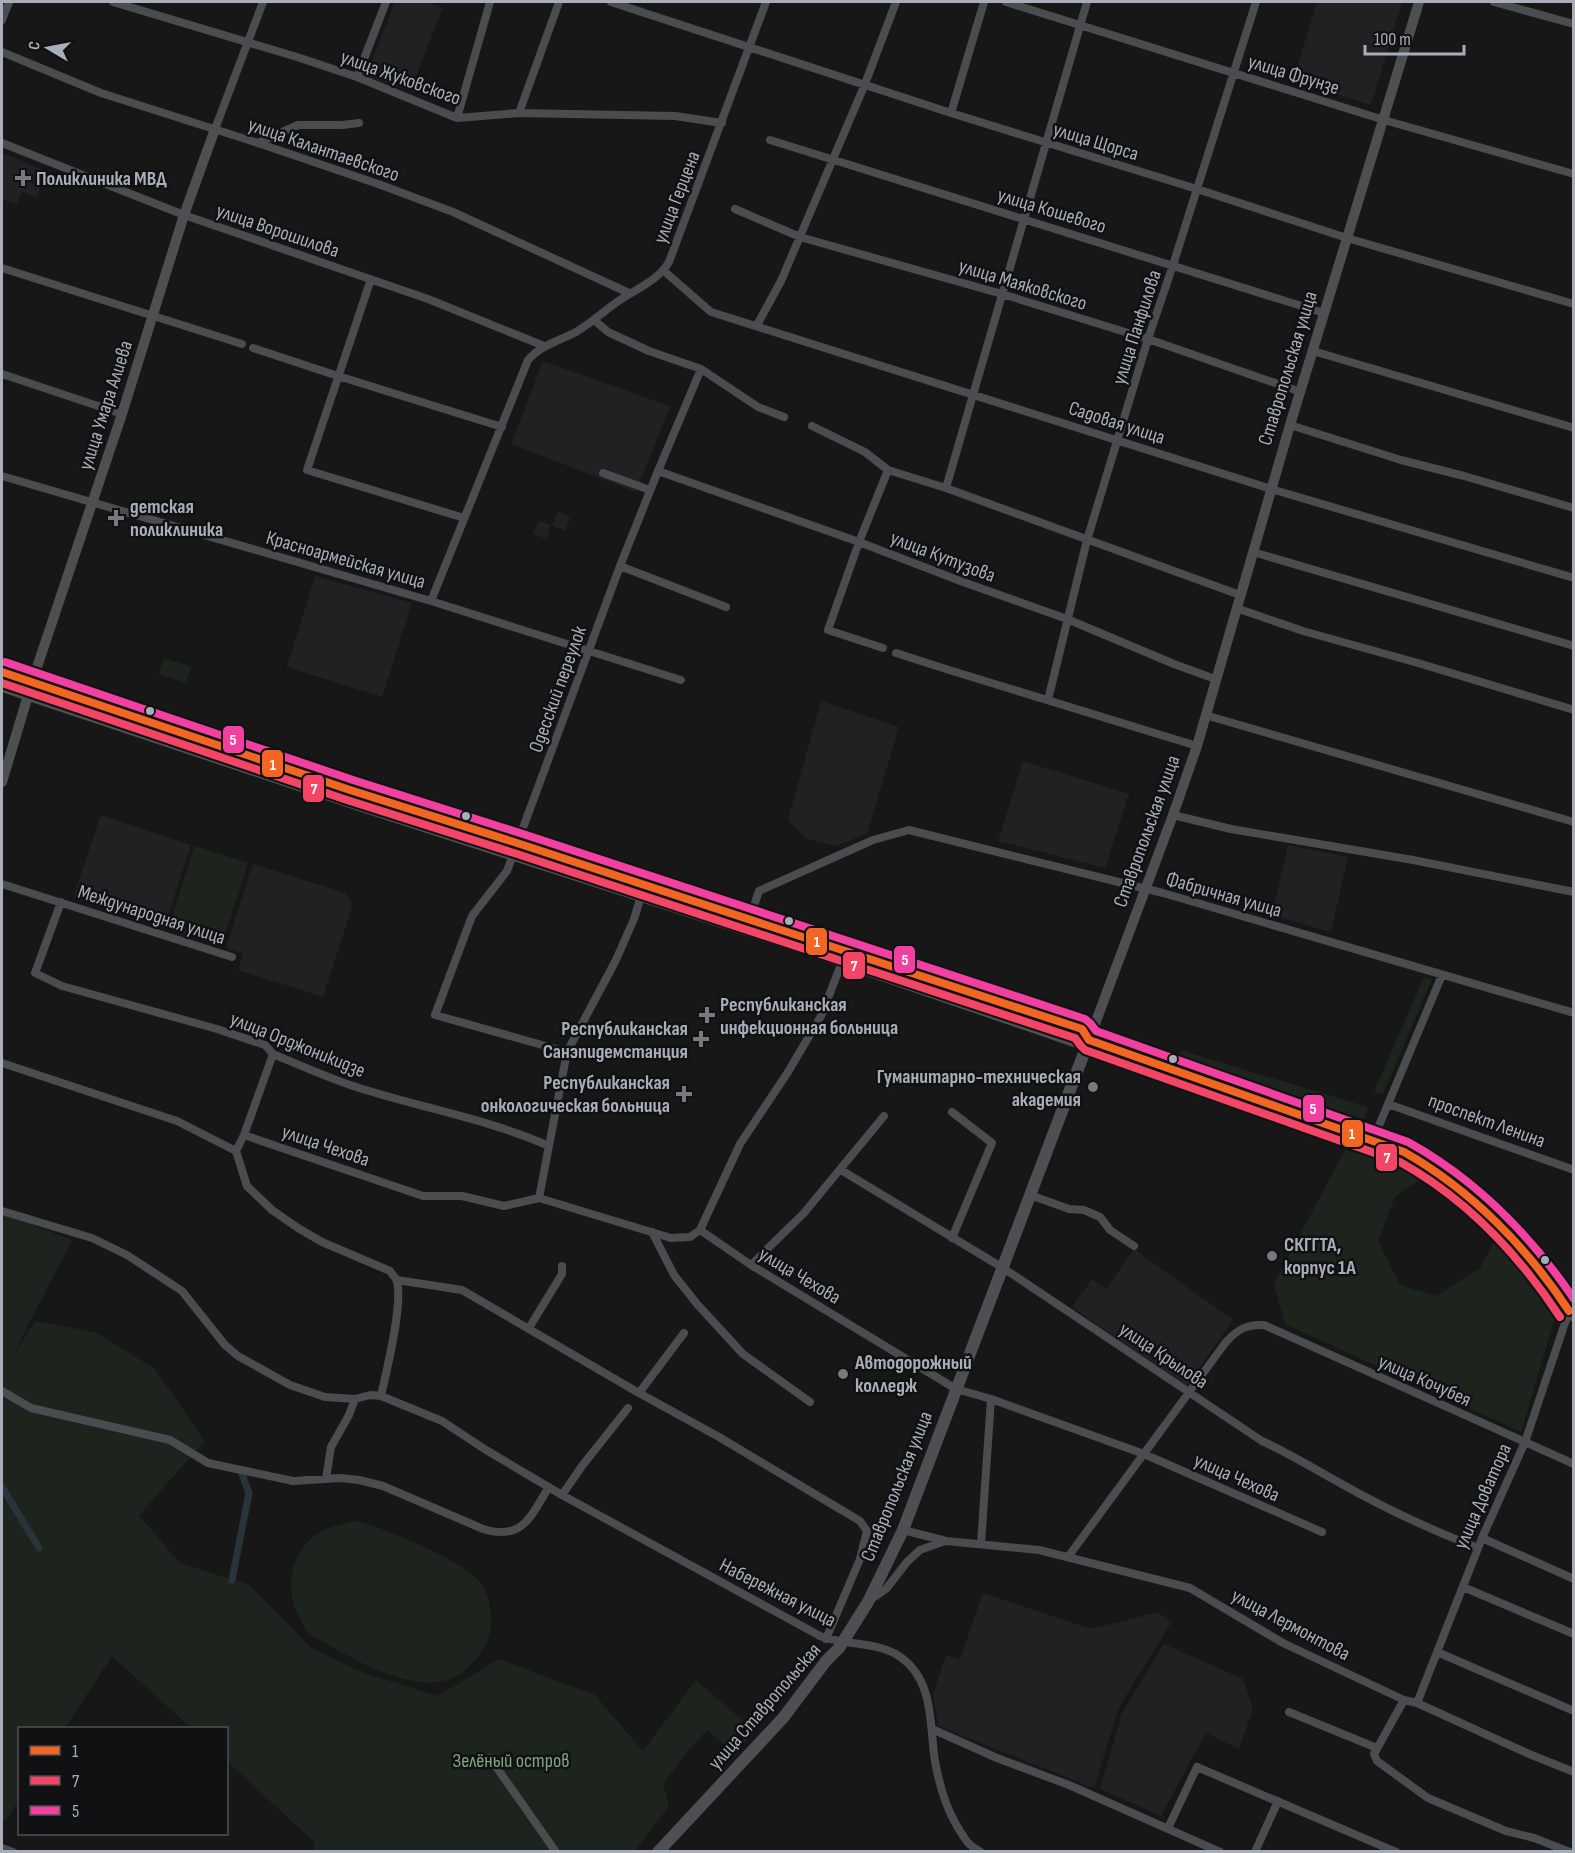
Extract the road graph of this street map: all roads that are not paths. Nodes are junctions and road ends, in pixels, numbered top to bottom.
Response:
1 (9, 2) edge
2 (113, 2) edge
3 (263, 2) edge
4 (386, 2) edge
5 (490, 2) edge
6 (559, 2) edge
7 (611, 2) edge
8 (766, 2) edge
9 (896, 2) edge
10 (984, 2) edge
11 (1006, 2) edge
12 (1087, 2) edge
13 (1256, 2) edge
14 (1419, 2) edge
15 (1494, 2) edge
16 (2, 20) edge
17 (1080, 24) junction
18 (1574, 24) edge
19 (248, 42) junction
20 (750, 47) junction
21 (2, 52) edge
22 (1233, 73) junction
23 (357, 77) junction
24 (865, 84) junction
25 (951, 113) junction
26 (519, 114) junction
27 (457, 118) junction
28 (1384, 120) junction
29 (359, 123) dead end
30 (722, 123) junction
31 (215, 129) junction
32 (770, 140) dead end
33 (2, 143) edge
34 (258, 143) junction
35 (1047, 144) junction
36 (832, 159) junction
37 (1574, 174) edge
38 (1197, 189) junction
39 (735, 209) dead end
40 (184, 215) junction
41 (1025, 219) junction
42 (800, 237) junction
43 (1347, 238) junction
44 (1173, 265) junction
45 (2, 268) edge
46 (664, 271) junction
47 (371, 279) junction
48 (629, 293) junction
49 (1002, 294) junction
50 (1574, 304) edge
51 (1324, 313) junction
52 (152, 317) junction
53 (594, 320) junction
54 (757, 325) junction
55 (1148, 339) junction
56 (242, 344) dead end
57 (544, 346) junction
58 (254, 348) dead end
59 (1312, 351) junction
60 (701, 369) junction
61 (2, 374) edge
62 (338, 376) junction
63 (1301, 392) junction
64 (972, 394) junction
65 (122, 414) junction
66 (784, 417) dead end
67 (1290, 425) junction
68 (812, 426) dead end
69 (502, 427) junction
70 (1574, 428) edge
71 (1119, 440) junction
72 (888, 470) junction
73 (658, 471) junction
74 (603, 473) dead end
75 (2, 476) edge
76 (945, 488) junction
77 (1271, 489) junction
78 (650, 490) junction
79 (92, 503) junction
80 (1574, 508) edge
81 (464, 518) junction
82 (1087, 540) junction
83 (859, 542) junction
84 (1253, 552) junction
85 (620, 566) junction
86 (1574, 578) edge
87 (1240, 595) junction
88 (431, 601) junction
89 (726, 607) dead end
90 (1236, 608) junction
91 (1067, 619) junction
92 (1574, 646) edge
93 (883, 648) dead end
94 (588, 651) junction
95 (896, 652) dead end
96 (2, 672) edge
97 (681, 680) dead end
98 (1215, 680) junction
99 (32, 682) junction
100 (2, 687) edge
101 (27, 695) junction
102 (1048, 700) junction
103 (1574, 710) edge
104 (1205, 716) junction
105 (1197, 746) junction
106 (2, 782) edge
107 (1173, 815) junction
108 (1574, 822) edge
109 (517, 843) junction
110 (513, 854) junction
111 (2, 884) edge
112 (1146, 888) junction
113 (1574, 892) edge
114 (642, 896) junction
115 (61, 902) junction
116 (749, 920) junction
117 (232, 957) dead end
118 (842, 962) junction
119 (35, 973) joint
120 (1442, 975) junction
121 (1574, 1012) edge
122 (1089, 1040) junction
123 (567, 1052) junction
124 (273, 1054) junction
125 (2, 1063) edge
126 (1388, 1104) junction
127 (952, 1112) dead end
128 (884, 1116) dead end
129 (244, 1135) junction
130 (1373, 1140) junction
131 (549, 1146) junction
132 (236, 1151) junction
133 (841, 1170) junction
134 (1574, 1170) edge
135 (1030, 1196) junction
136 (539, 1198) junction
137 (2, 1211) edge
138 (700, 1230) junction
139 (652, 1232) junction
140 (952, 1238) junction
141 (1134, 1246) dead end
142 (751, 1265) junction
143 (562, 1266) dead end
144 (1003, 1268) junction
145 (397, 1280) junction
146 (1572, 1310) edge
147 (529, 1328) junction
148 (684, 1333) dead end
149 (956, 1389) junction
150 (2, 1391) edge
151 (1190, 1392) junction
152 (639, 1393) junction
153 (381, 1396) junction
154 (356, 1399) junction
155 (991, 1399) junction
156 (810, 1402) dead end
157 (628, 1408) dead end
158 (1525, 1443) junction
159 (1144, 1454) junction
160 (1574, 1464) edge
161 (326, 1479) junction
162 (549, 1487) junction
163 (562, 1495) junction
164 (903, 1530) junction
165 (1322, 1532) dead end
166 (1482, 1538) junction
167 (946, 1541) junction
168 (981, 1544) junction
169 (1478, 1548) junction
170 (1068, 1557) junction
171 (1574, 1579) edge
172 (1463, 1587) junction
173 (868, 1602) junction
174 (1574, 1634) edge
175 (826, 1639) junction
176 (841, 1646) junction
177 (1437, 1652) junction
178 (1404, 1700) junction
179 (1417, 1703) junction
180 (1574, 1711) edge
181 (1289, 1712) dead end
182 (932, 1729) junction
183 (1377, 1748) junction
184 (490, 1758) dead end
185 (1574, 1772) edge
186 (1278, 1801) junction
187 (1168, 1828) junction
188 (2, 1848) edge
189 (970, 1848) edge
190 (13, 1851) edge
191 (556, 1851) edge
192 (658, 1851) edge
193 (668, 1851) edge
194 (981, 1851) edge
195 (1220, 1851) edge
196 (1255, 1851) edge
197 (1396, 1851) edge
198 (1570, 1851) edge

1 - 16 street
2 - 19 street, улица Жуковского
3 - 19 street, улица Умара Алиева
4 - 23 street
5 - 27 street
6 - 26 street
7 - 20 street, улица Щорса
8 - 20 street, улица Герцена
9 - 24 street
10 - 25 street
11 - 17 street, улица Фрунзе
12 - 17 street
13 - 22 street, улица Панфилова
14 - 28 main road, Ставропольская улица
15 - 18 street
17 - 22 street, улица Фрунзе
17 - 35 street
19 - 23 street, улица Жуковского
19 - 31 street, улица Умара Алиева
20 - 24 street, улица Щорса
20 - 30 street, улица Герцена
21 - 31 street, улица Калантаевского
22 - 28 street, улица Фрунзе
22 - 38 street, улица Панфилова
23 - 27 street, улица Жуковского
24 - 25 street, улица Щорса
24 - 36 street
25 - 35 street, улица Щорса
26 - 27 street, улица Жуковского
26 - 30 street, улица Жуковского
28 - 37 street, улица Фрунзе
28 - 43 main road, Ставропольская улица
29 - 34 street
30 - 46 street, улица Герцена
31 - 34 street, улица Калантаевского
31 - 40 main road, улица Умара Алиева
32 - 36 street, улица Кошевого
33 - 40 street, улица Ворошилова
34 - 48 street, улица Калантаевского
35 - 38 street, улица Щорса
35 - 41 street
36 - 41 street, улица Кошевого
36 - 42 street
38 - 43 street, улица Щорса
38 - 44 street, улица Панфилова
39 - 42 street, улица Маяковского
40 - 47 street, улица Ворошилова
40 - 52 main road, улица Умара Алиева
41 - 44 street, улица Кошевого
41 - 49 street
42 - 49 street, улица Маяковского
42 - 54 street
43 - 50 street, улица Щорса
43 - 51 main road, Ставропольская улица
44 - 51 street, улица Кошевого
44 - 55 street, улица Панфилова
45 - 52 street
46 - 48 street, улица Герцена
46 - 54 street, Садовая улица
47 - 57 street, улица Ворошилова
47 - 62 street
48 - 53 street, улица Герцена
49 - 55 street, улица Маяковского
49 - 64 street
51 - 59 main road, Ставропольская улица
52 - 56 street
52 - 65 main road, улица Умара Алиева
53 - 57 street, улица Герцена
53 - 60 street
54 - 64 street, Садовая улица
55 - 63 street, улица Маяковского
55 - 71 street, улица Панфилова
57 - 69 street
58 - 62 street
59 - 63 main road, Ставропольская улица
59 - 70 street
60 - 66 street
60 - 73 street, Одесский переулок
61 - 65 street
62 - 69 street
62 - 81 street
63 - 67 main road, Ставропольская улица
64 - 71 street, Садовая улица
64 - 76 street
65 - 79 main road, улица Умара Алиева
67 - 77 main road, Ставропольская улица
67 - 80 street
68 - 72 street
69 - 81 street
71 - 77 street, Садовая улица
71 - 82 street, улица Панфилова
72 - 76 street
72 - 83 street
73 - 78 street, Одесский переулок
73 - 83 street, улица Кутузова
74 - 78 street
75 - 79 street, Красноармейская улица
76 - 82 street
77 - 84 main road, Ставропольская улица
77 - 86 street, Садовая улица
78 - 85 street, Одесский переулок
79 - 88 street, Красноармейская улица
79 - 99 main road, улица Умара Алиева
81 - 88 street
82 - 87 street
82 - 91 street, улица Панфилова
83 - 91 street, улица Кутузова
83 - 93 street
84 - 87 main road, Ставропольская улица
84 - 92 street
85 - 89 street
85 - 94 street, Одесский переулок
87 - 90 main road, Ставропольская улица
88 - 94 street, Красноармейская улица
90 - 98 main road, Ставропольская улица
90 - 103 street
91 - 98 street, улица Кутузова
91 - 102 street, улица Панфилова
94 - 97 street, Красноармейская улица
94 - 109 street, Одесский переулок
95 - 102 street
96 - 99 main road
98 - 104 main road, Ставропольская улица
99 - 101 main road, улица Умара Алиева
99 - 109 main road
100 - 101 main road
101 - 106 main road, улица Умара Алиева
101 - 110 main road
102 - 105 street
104 - 105 main road, Ставропольская улица
104 - 108 street
105 - 107 main road, Ставропольская улица
107 - 112 main road, Ставропольская улица
107 - 113 street
109 - 110 street, Одесский переулок
109 - 116 main road
110 - 114 main road
110 - 123 street, Одесский переулок
111 - 115 street, Международная улица
112 - 116 street, Фабричная улица
112 - 120 street, Фабричная улица
112 - 122 main road, Ставропольская улица
114 - 118 main road
114 - 123 street
115 - 117 street, Международная улица
115 - 119 street, Международная улица
116 - 122 main road
118 - 122 main road
118 - 138 street
119 - 124 street, улица Орджоникидзе
120 - 121 street, Фабричная улица
120 - 126 street
122 - 130 main road
122 - 135 highway, Ставропольская улица
123 - 131 street
124 - 129 street
124 - 131 street, улица Орджоникидзе
125 - 132 street
126 - 130 street
126 - 134 street, проспект Ленина
127 - 140 street
128 - 133 street
129 - 132 street
129 - 136 street, улица Чехова
130 - 146 main road
131 - 136 street
132 - 145 street
133 - 140 street, улица Крылова
133 - 142 street
135 - 141 street
135 - 144 highway, Ставропольская улица
136 - 139 street, улица Чехова
137 - 154 street, Набережная улица
138 - 139 street, улица Чехова
138 - 142 street, улица Чехова
139 - 156 street
140 - 144 street, улица Крылова
142 - 149 street, улица Чехова
143 - 147 street
144 - 149 highway, Ставропольская улица
144 - 151 street, улица Крылова
145 - 147 street
145 - 153 street
146 - 158 street, улица Доватора
147 - 152 street
148 - 152 street
149 - 155 street, улица Чехова
149 - 164 highway, Ставропольская улица
150 - 161 street
151 - 158 street, улица Кочубея
151 - 159 street
151 - 169 street, улица Крылова
152 - 175 street
153 - 154 street, Набережная улица
153 - 162 street, Набережная улица
154 - 161 street
155 - 159 street, улица Чехова
155 - 168 street
157 - 163 street
158 - 160 street, улица Кочубея
158 - 166 street, улица Доватора
159 - 165 street, улица Чехова
159 - 170 street
161 - 162 street
162 - 163 street, Набережная улица
163 - 175 street, Набережная улица
164 - 167 street, улица Лермонтова
164 - 173 highway, Ставропольская улица
166 - 169 street, улица Доватора
166 - 171 street
167 - 168 street, улица Лермонтова
167 - 173 street, улица Лермонтова
168 - 170 street, улица Лермонтова
169 - 172 street, улица Доватора
170 - 178 street, улица Лермонтова
172 - 174 street
172 - 177 street, улица Доватора
173 - 176 highway, Ставропольская улица
175 - 176 street, Набережная улица
176 - 182 street, Набережная улица
176 - 192 highway, улица Ставропольская
176 - 193 highway, улица Ставропольская
177 - 179 street, улица Доватора
177 - 180 street
178 - 179 street, улица Лермонтова
178 - 183 street
179 - 185 street, улица Лермонтова
181 - 183 street
182 - 187 street
182 - 189 street, Набережная улица
183 - 198 street
184 - 191 street
186 - 187 street
186 - 196 street
186 - 197 street
187 - 195 street
188 - 190 street
189 - 194 street, Набережная улица

